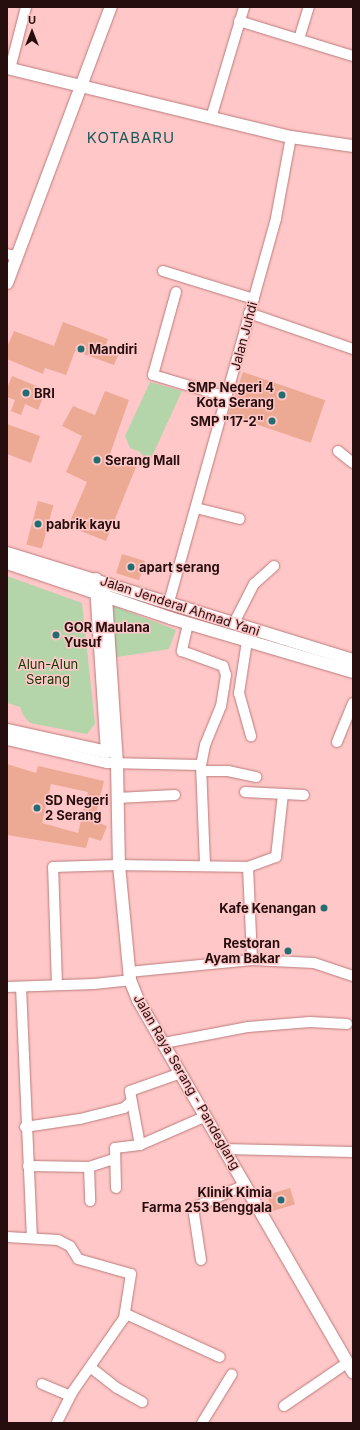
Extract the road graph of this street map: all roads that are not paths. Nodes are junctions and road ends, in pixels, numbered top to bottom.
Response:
1 (26, 7) edge
2 (111, 7) edge
3 (244, 7) edge
4 (309, 7) edge
5 (239, 21) junction
6 (298, 39) junction
7 (353, 56) edge
8 (8, 68) edge
9 (82, 88) junction
10 (211, 118) junction
11 (291, 137) junction
12 (353, 146) edge
13 (12, 255) edge
14 (163, 271) dead end
15 (7, 283) edge
16 (176, 292) dead end
17 (254, 299) junction
18 (249, 313) junction
19 (353, 348) edge
20 (226, 397) junction
21 (338, 450) dead end
22 (353, 463) edge
23 (196, 508) junction
24 (240, 519) dead end
25 (7, 553) edge
26 (7, 563) edge
27 (274, 566) dead end
28 (96, 579) junction
29 (101, 596) junction
30 (169, 602) junction
31 (234, 623) junction
32 (188, 624) junction
33 (274, 636) junction
34 (247, 641) junction
35 (270, 648) junction
36 (353, 660) edge
37 (353, 672) edge
38 (107, 690) junction
39 (353, 703) edge
40 (7, 730) edge
41 (251, 736) dead end
42 (7, 740) edge
43 (337, 742) dead end
44 (48, 744) junction
45 (117, 764) junction
46 (201, 768) junction
47 (256, 777) dead end
48 (245, 792) dead end
49 (283, 794) junction
50 (175, 796) dead end
51 (304, 796) dead end
52 (117, 798) junction
53 (120, 865) junction
54 (205, 866) junction
55 (248, 867) junction
56 (252, 960) junction
57 (130, 976) junction
58 (353, 976) edge
59 (57, 986) junction
60 (7, 987) edge
61 (21, 988) junction
62 (347, 1024) dead end
63 (164, 1043) junction
64 (181, 1073) junction
65 (131, 1102) junction
66 (206, 1116) junction
67 (25, 1127) junction
68 (140, 1145) junction
69 (224, 1149) junction
70 (353, 1151) edge
71 (114, 1159) junction
72 (28, 1166) junction
73 (90, 1167) junction
74 (245, 1185) junction
75 (116, 1188) dead end
76 (90, 1201) dead end
77 (7, 1237) edge
78 (32, 1237) junction
79 (201, 1260) dead end
80 (126, 1314) junction
81 (220, 1357) dead end
82 (90, 1367) junction
83 (350, 1368) edge
84 (232, 1374) dead end
85 (42, 1384) dead end
86 (70, 1396) junction
87 (142, 1402) dead end
88 (284, 1406) dead end
89 (57, 1423) edge
90 (202, 1423) edge

1 - 8 street
2 - 9 main road
3 - 5 street
4 - 6 street
5 - 6 street
5 - 10 street
6 - 7 street
8 - 9 main road
9 - 10 main road
9 - 13 main road
10 - 11 main road
11 - 12 main road
11 - 17 street, Jalan Juhdi
13 - 15 main road
14 - 17 street
16 - 20 street
17 - 18 street, Jalan Juhdi
18 - 19 street
18 - 20 street, Jalan Juhdi
20 - 23 street, Jalan Juhdi
21 - 22 street
23 - 24 street
23 - 30 street, Jalan Juhdi
25 - 28 main road, Jalan Jenderal Ahmad Yani
26 - 29 main road, Jalan Jenderal Ahmad Yani
27 - 31 street
28 - 29 main road
28 - 30 main road, Jalan Jenderal Ahmad Yani
29 - 32 main road, Jalan Jenderal Ahmad Yani
29 - 38 main road
30 - 31 main road, Jalan Jenderal Ahmad Yani
31 - 33 main road, Jalan Jenderal Ahmad Yani
32 - 34 main road, Jalan Jenderal Ahmad Yani
32 - 46 street
33 - 35 main road
33 - 36 main road, Jalan Jenderal Ahmad Yani
34 - 35 main road, Jalan Jenderal Ahmad Yani
34 - 41 street
35 - 37 main road, Jalan Jenderal Ahmad Yani
38 - 44 main road
38 - 45 main road, Jalan Raya Serang - Pandeglang
39 - 43 street
40 - 44 main road
42 - 44 street
44 - 45 street
45 - 46 street
45 - 52 main road, Jalan Raya Serang - Pandeglang
46 - 47 street
46 - 54 street
48 - 49 street
49 - 51 street
49 - 55 street
50 - 52 street
52 - 53 main road, Jalan Raya Serang - Pandeglang
53 - 54 street
53 - 57 main road, Jalan Raya Serang - Pandeglang
53 - 59 street
54 - 55 street
55 - 56 street
56 - 57 street
56 - 58 street
57 - 59 street
57 - 63 main road, Jalan Raya Serang - Pandeglang
59 - 61 street
60 - 61 street
61 - 67 street
62 - 63 street
63 - 64 main road, Jalan Raya Serang - Pandeglang
64 - 65 street
64 - 66 main road, Jalan Raya Serang - Pandeglang
65 - 67 street
65 - 68 street
66 - 68 street
66 - 69 main road, Jalan Raya Serang - Pandeglang
67 - 72 street
68 - 71 street
69 - 70 street
69 - 74 main road, Jalan Raya Serang - Pandeglang
71 - 73 street
71 - 75 street
72 - 73 street
72 - 78 street
73 - 76 street
74 - 79 street
74 - 83 main road, Jalan Raya Serang - Pandeglang
77 - 78 street
78 - 80 street
80 - 81 street
80 - 82 street
82 - 86 street
82 - 87 street
83 - 88 street
84 - 90 street
85 - 86 street
86 - 89 street

